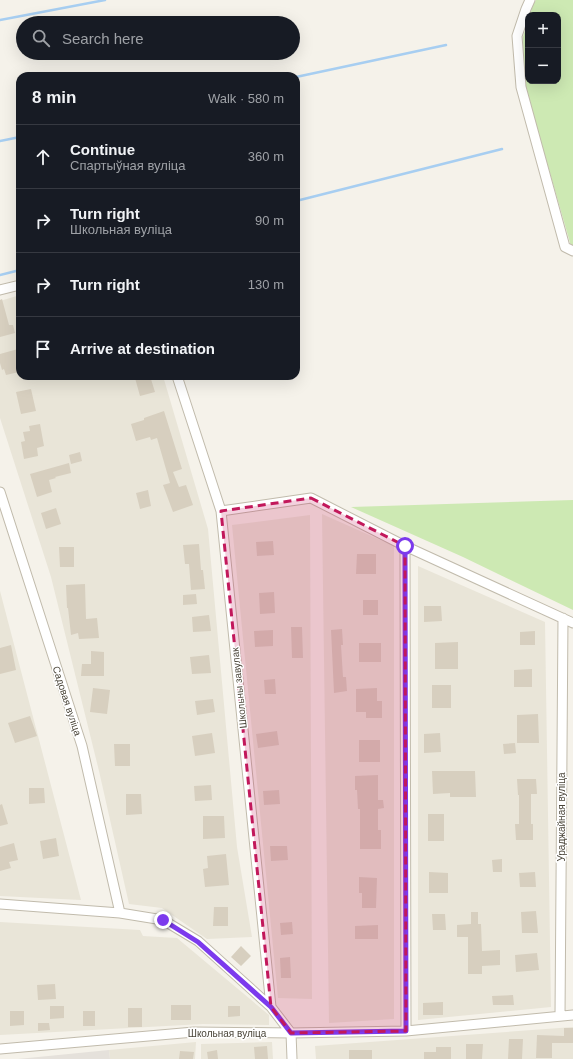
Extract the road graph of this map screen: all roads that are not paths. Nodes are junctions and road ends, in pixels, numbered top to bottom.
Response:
1 (530, 0) edge
2 (573, 251) edge
3 (16, 286) edge
4 (0, 290) edge
5 (177, 380) edge
6 (0, 492) edge
7 (221, 510) junction
8 (405, 546) junction
9 (563, 618) junction
10 (573, 623) edge
11 (0, 904) edge
12 (120, 913) junction
13 (271, 1007) junction
14 (573, 1015) edge
15 (560, 1016) junction
16 (406, 1031) junction
17 (291, 1033) junction
18 (0, 1049) edge
19 (292, 1059) edge

1 - 2 street
3 - 4 street
5 - 7 street, Школьны завулак
6 - 12 street, Садовая вуліца
7 - 8 street
7 - 13 street, Школьны завулак
8 - 9 street
8 - 16 street
9 - 10 street
9 - 15 street, Ураджайная вуліца
11 - 12 street
12 - 13 street
13 - 17 street
14 - 15 street, Школьная вуліца
15 - 16 street, Школьная вуліца
16 - 17 street, Школьная вуліца
17 - 18 street, Школьная вуліца
17 - 19 street

